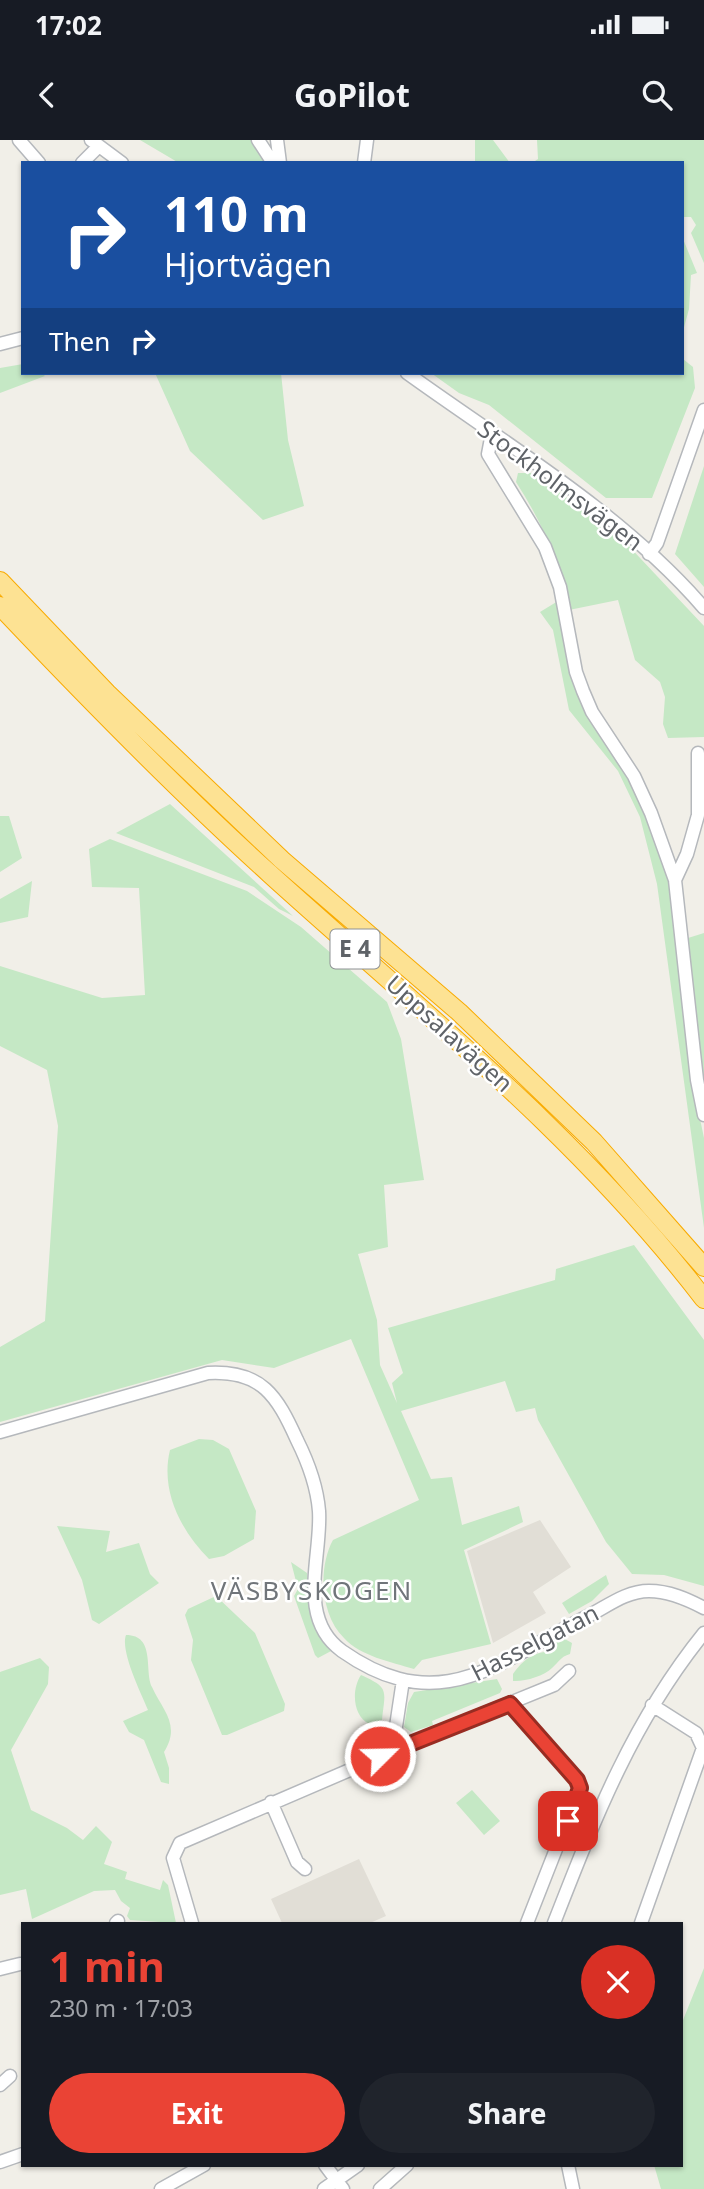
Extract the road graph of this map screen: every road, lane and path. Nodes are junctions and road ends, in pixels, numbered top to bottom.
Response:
1 (19, 140) edge
2 (258, 140) edge
3 (277, 140) edge
4 (367, 140) edge
5 (95, 143) edge
6 (37, 161) edge
7 (83, 161) edge
8 (119, 161) edge
9 (272, 161) edge
10 (280, 161) edge
11 (364, 161) edge
12 (21, 339) edge
13 (0, 344) edge
14 (412, 375) edge
15 (704, 410) edge
16 (492, 433) junction
17 (649, 554) junction
18 (0, 581) edge
19 (0, 606) edge
20 (704, 608) edge
21 (698, 753) dead end
22 (675, 880) junction
23 (704, 1115) edge
24 (704, 1267) edge
25 (704, 1299) edge
26 (0, 1432) edge
27 (704, 1608) edge
28 (704, 1633) edge
29 (569, 1671) dead end
30 (403, 1680) junction
31 (510, 1704) junction
32 (652, 1705) junction
33 (380, 1756) junction
34 (271, 1802) junction
35 (305, 1869) dead end
36 (192, 1922) edge
37 (527, 1922) edge
38 (554, 1922) edge
39 (641, 1922) edge
40 (20, 1964) dead end
41 (0, 1969) edge
42 (10, 2076) dead end
43 (0, 2085) edge
44 (21, 2155) edge
45 (0, 2162) edge
46 (200, 2167) edge
47 (327, 2167) edge
48 (356, 2167) edge
49 (405, 2167) edge
50 (568, 2167) edge
51 (341, 2185) edge
52 (160, 2189) edge
53 (324, 2189) edge
54 (380, 2189) edge
55 (573, 2189) edge

1 - 6 street
2 - 9 street
3 - 10 street
4 - 11 street
5 - 7 street
5 - 8 street
12 - 13 street
14 - 16 street, Stockholmsvägen
15 - 17 street
16 - 17 street, Stockholmsvägen
16 - 22 street
17 - 20 street, Stockholmsvägen
18 - 24 highway, Uppsalavägen / E 4
19 - 25 highway, Uppsalavägen / E 4
21 - 22 street
22 - 23 street
26 - 30 street, Hasselgatan
27 - 30 street, Hasselgatan
28 - 32 street
29 - 31 street
30 - 33 street
31 - 33 street
31 - 37 street
32 - 38 street
32 - 39 street
33 - 34 street
34 - 35 street
34 - 36 street
40 - 41 street
42 - 43 street
44 - 45 street
46 - 52 street
47 - 51 street
48 - 51 street
49 - 54 street
50 - 55 street
51 - 53 street

